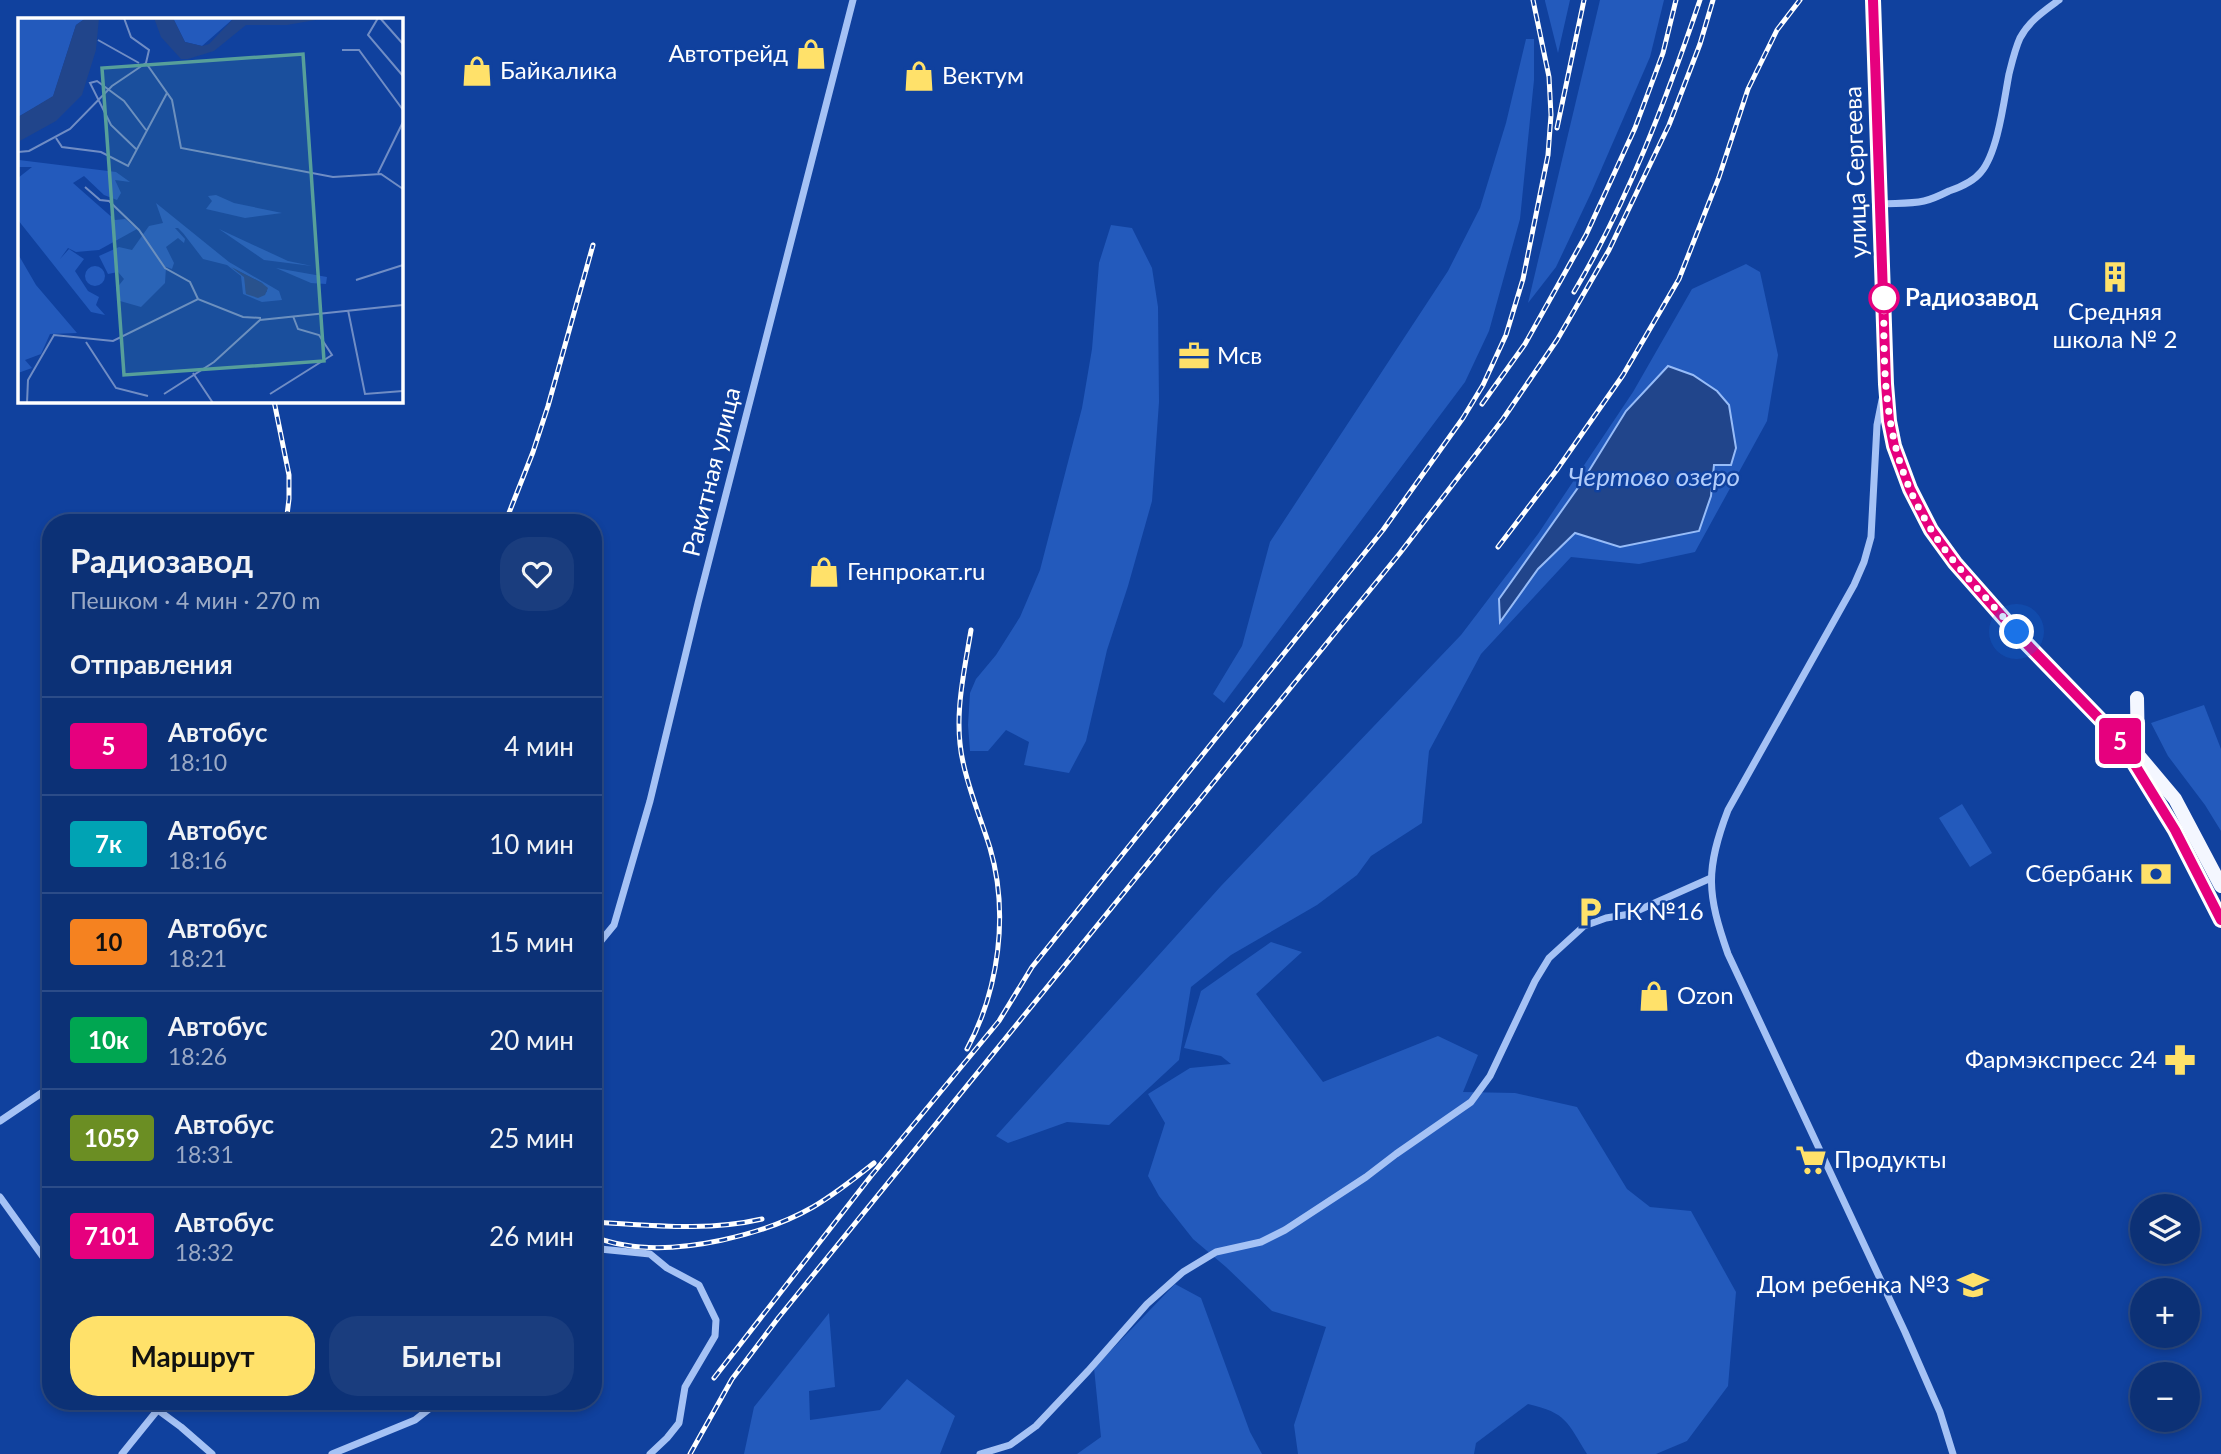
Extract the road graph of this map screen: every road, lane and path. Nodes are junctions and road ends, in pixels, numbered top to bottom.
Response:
1 (853, 0) edge
2 (1873, 0) edge
3 (2059, 0) edge
4 (1881, 204) junction
5 (1886, 384) junction
6 (2137, 698) dead end
7 (2119, 739) junction
8 (2138, 755) junction
9 (1711, 878) junction
10 (2221, 886) edge
11 (2221, 920) edge
12 (602, 940) edge
13 (42, 1092) edge
14 (0, 1121) edge
15 (0, 1197) edge
16 (602, 1248) edge
17 (42, 1255) edge
18 (157, 1410) edge
19 (166, 1410) edge
20 (428, 1410) edge
21 (122, 1454) edge
22 (212, 1454) edge
23 (332, 1454) edge
24 (650, 1454) edge
25 (980, 1454) edge
26 (1953, 1454) edge

1 - 12 street, Ракитная улица
2 - 4 main road, улица Сергеева
3 - 4 street
4 - 5 main road, улица Сергеева
5 - 7 main road, улица Сергеева
5 - 9 street
6 - 8 main road
7 - 8 main road
7 - 11 main road
8 - 10 main road
9 - 25 street
9 - 26 street
13 - 14 street
15 - 17 street
16 - 24 street
18 - 21 street
19 - 22 street
20 - 23 street

